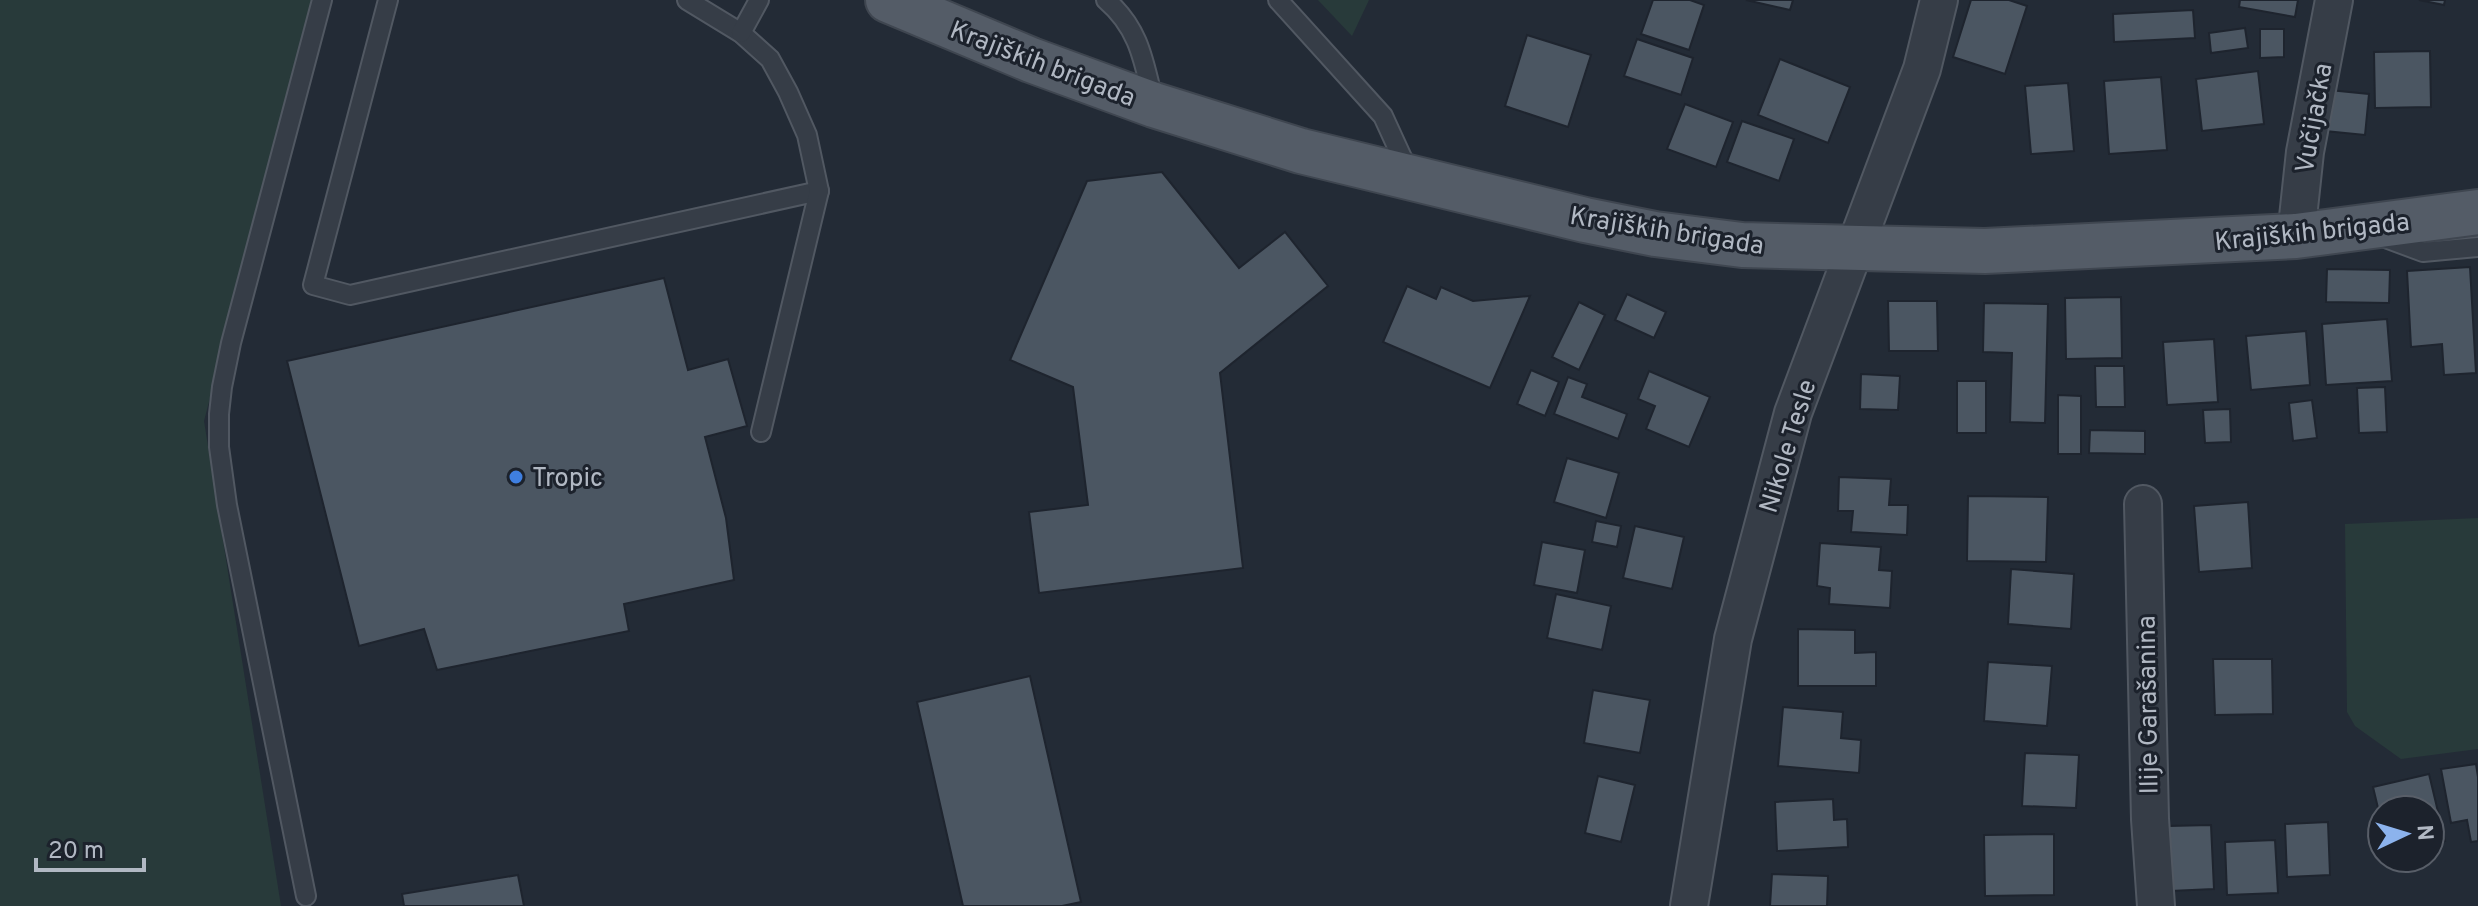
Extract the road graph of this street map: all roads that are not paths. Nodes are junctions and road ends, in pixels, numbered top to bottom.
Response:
1 (322, 0) edge
2 (388, 0) edge
3 (687, 0) edge
4 (759, 0) edge
5 (888, 0) edge
6 (1106, 0) edge
7 (1278, 0) edge
8 (1939, 0) edge
9 (2334, 0) edge
10 (741, 33) junction
11 (1154, 105) junction
12 (1412, 180) junction
13 (819, 191) junction
14 (2478, 212) edge
15 (2358, 228) junction
16 (2296, 236) junction
17 (2478, 247) edge
18 (1856, 249) junction
19 (761, 432) dead end
20 (2143, 504) dead end
21 (306, 896) dead end
22 (1689, 906) edge
23 (2156, 906) edge

1 - 21 lane
2 - 13 lane
3 - 10 lane
4 - 10 lane
5 - 11 main road, Krajiških brigada
6 - 11 lane
7 - 12 lane
8 - 18 street, Nikole Tesle
9 - 16 street, Vučijačka
10 - 13 lane
11 - 12 main road, Krajiških brigada
12 - 18 main road, Krajiških brigada
13 - 19 lane
14 - 15 main road, Krajiških brigada
15 - 16 main road, Krajiških brigada
15 - 17 lane
16 - 18 main road, Krajiških brigada
18 - 22 street, Nikole Tesle
20 - 23 street, Ilije Garašanina

